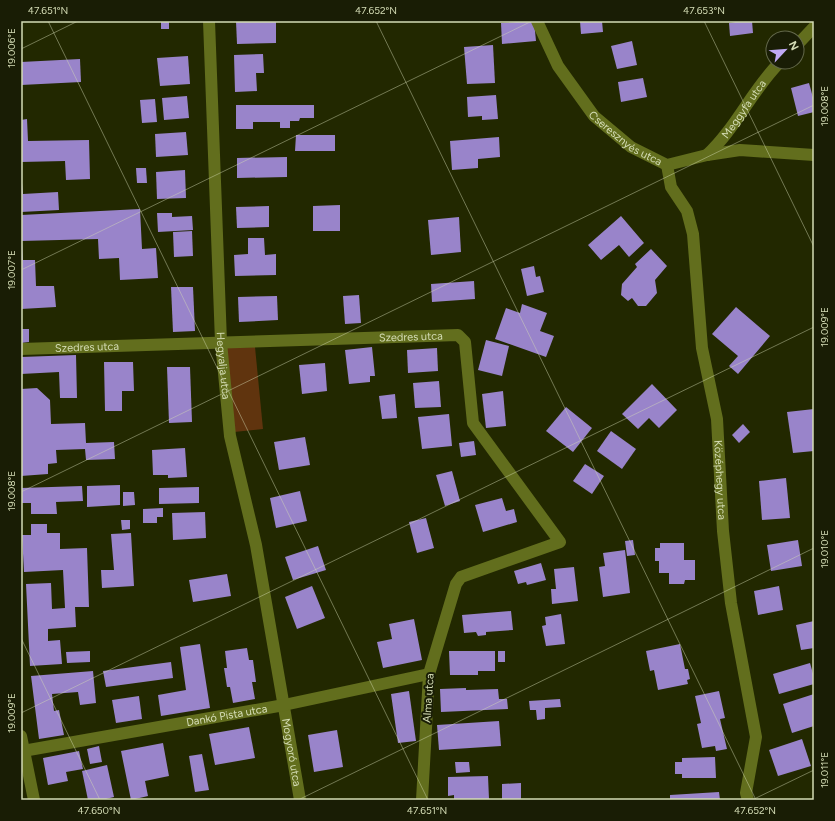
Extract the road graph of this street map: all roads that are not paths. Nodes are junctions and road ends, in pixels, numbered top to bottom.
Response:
1 (209, 21) edge
2 (536, 21) edge
3 (814, 27) edge
4 (805, 36) edge
5 (772, 70) edge
6 (707, 155) junction
7 (814, 155) edge
8 (667, 165) junction
9 (221, 342) junction
10 (21, 349) edge
11 (462, 577) joint
12 (429, 674) junction
13 (284, 705) junction
14 (21, 736) edge
15 (22, 751) edge
16 (34, 800) edge
17 (300, 800) edge
18 (422, 800) edge
19 (748, 800) edge

1 - 9 street, Hegyalja utca
2 - 8 street, Cseresznyés utca
3 - 4 street
5 - 6 street, Meggyfa utca
6 - 7 street, Cseresznyés utca
6 - 8 street, Cseresznyés utca
8 - 19 street, Középhegy utca
9 - 10 street, Szedres utca
9 - 11 street, Szedres utca
9 - 13 street, Hegyalja utca
11 - 12 street, Alma utca
12 - 13 street, Dankó Pista utca
12 - 18 street, Alma utca
13 - 15 street, Dankó Pista utca
13 - 17 street, Mogyoró utca
14 - 15 street
15 - 16 street

